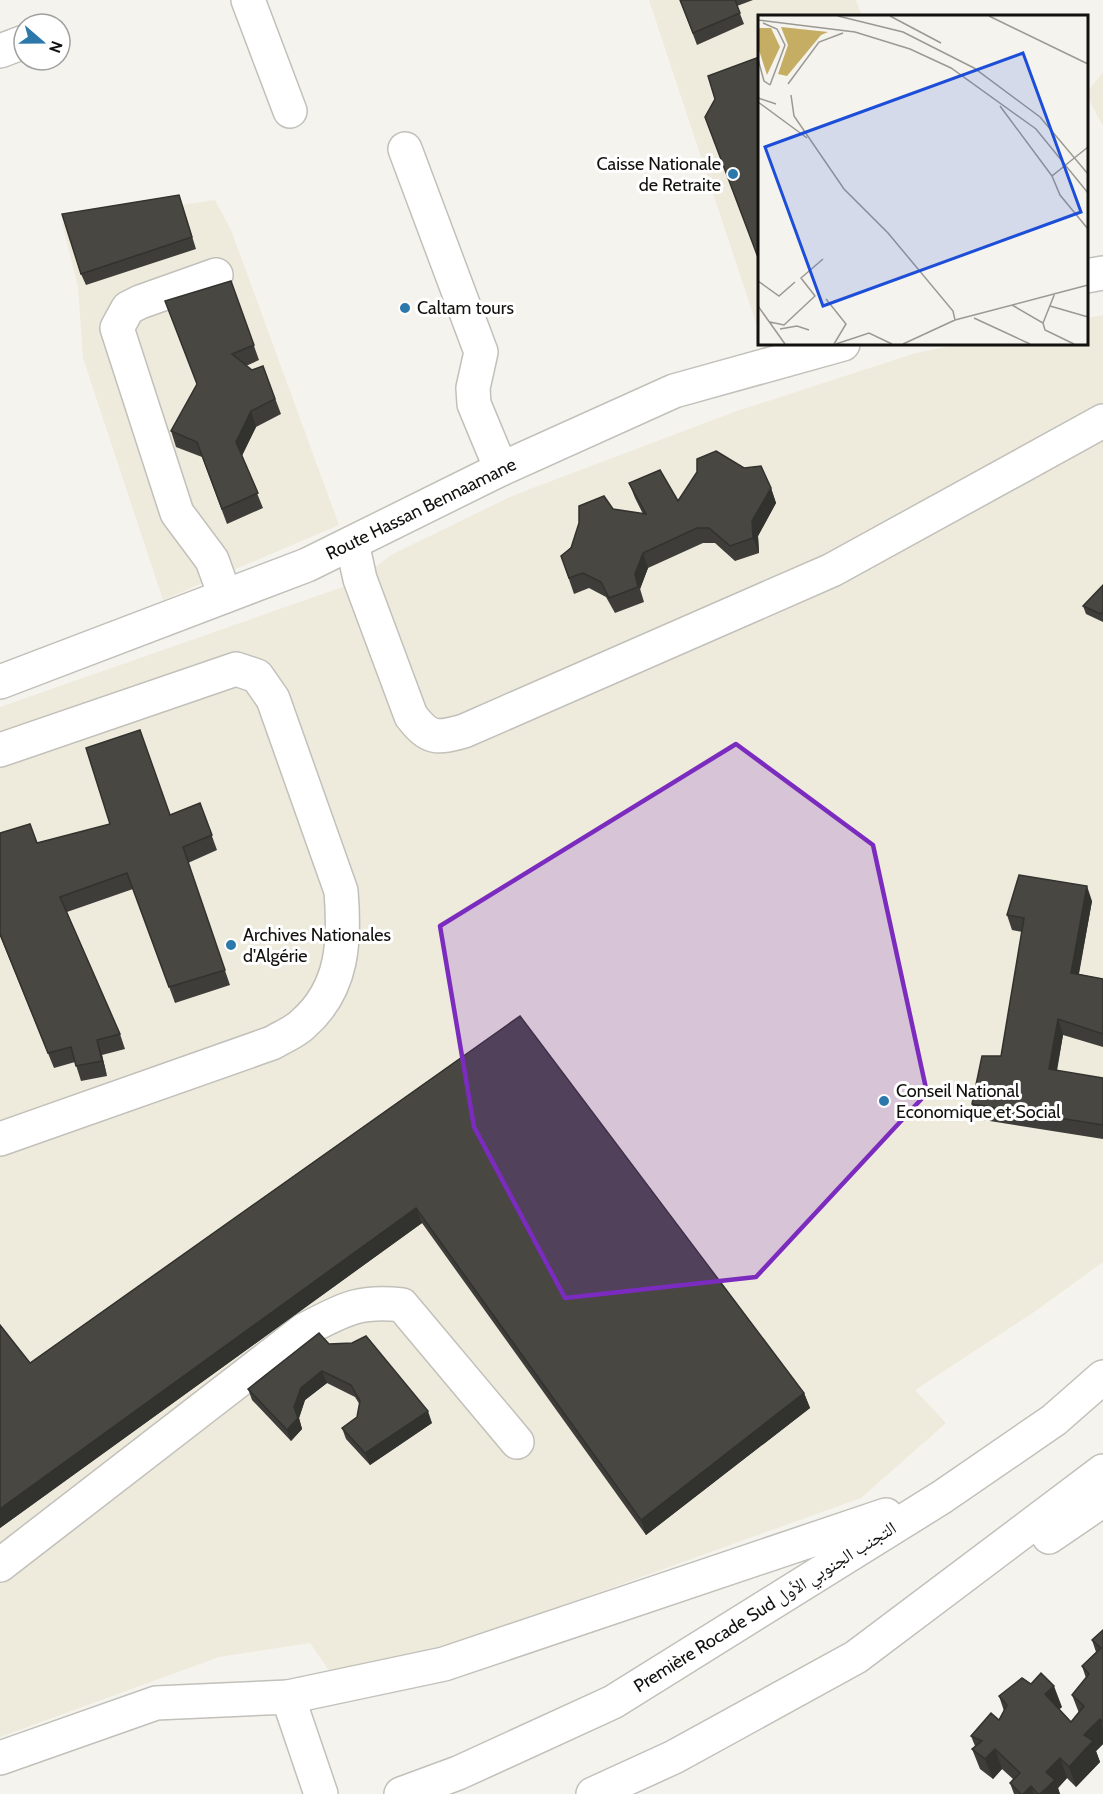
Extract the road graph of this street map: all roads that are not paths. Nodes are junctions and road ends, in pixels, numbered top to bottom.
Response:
1 (248, 0) edge
2 (290, 111) dead end
3 (405, 149) dead end
4 (1103, 260) edge
5 (1088, 269) edge
6 (1103, 273) edge
7 (216, 275) dead end
8 (1088, 276) edge
9 (839, 345) edge
10 (1103, 421) edge
11 (501, 469) junction
12 (352, 543) junction
13 (225, 596) junction
14 (0, 682) edge
15 (0, 750) edge
16 (0, 1139) edge
17 (1103, 1377) edge
18 (517, 1442) dead end
19 (1103, 1471) edge
20 (942, 1497) junction
21 (1103, 1500) edge
22 (0, 1565) edge
23 (856, 1657) junction
24 (288, 1696) junction
25 (0, 1758) edge
26 (321, 1794) edge
27 (401, 1794) edge
28 (593, 1794) edge

1 - 2 main road
3 - 11 main road
4 - 5 main road
6 - 8 main road
7 - 13 main road
9 - 11 main road, Route Hassan Bennaamane
10 - 12 main road
11 - 12 main road, Route Hassan Bennaamane
12 - 13 main road, Route Hassan Bennaamane
13 - 14 main road, Route Hassan Bennaamane
15 - 16 main road
17 - 20 main road, Première Rocade Sud التجنب الجنوبي الأول
18 - 22 main road
19 - 23 main road
20 - 24 main road
20 - 27 main road, Première Rocade Sud التجنب الجنوبي الأول
21 - 23 main road
23 - 28 main road
24 - 25 main road
24 - 26 main road

